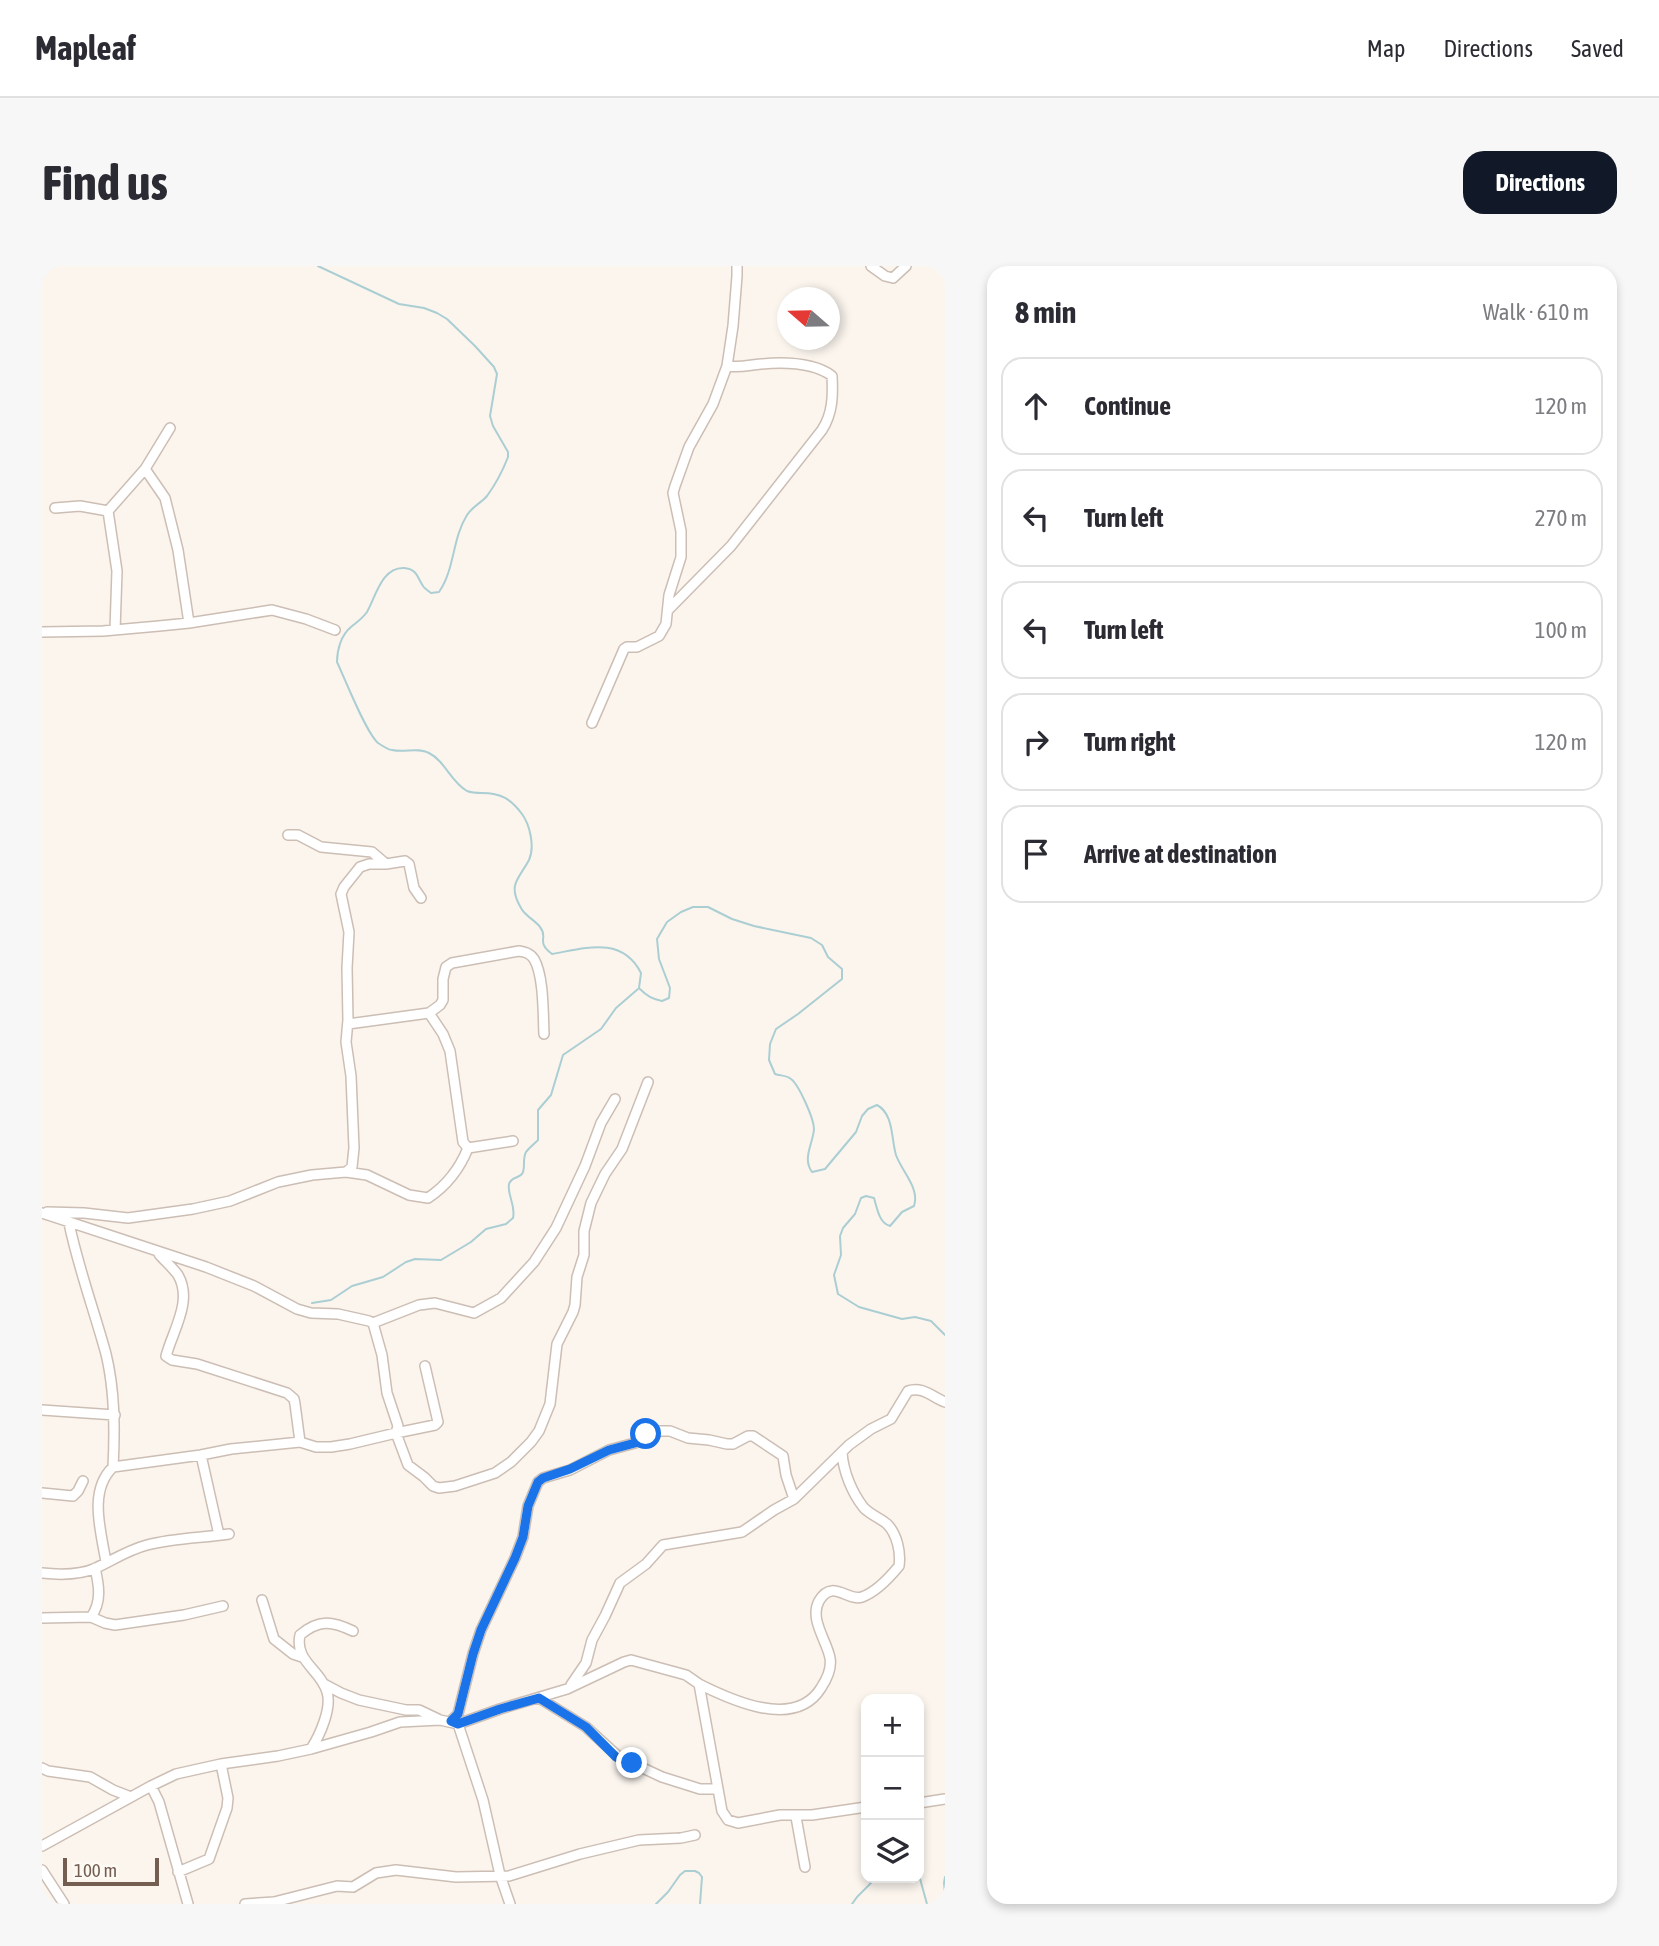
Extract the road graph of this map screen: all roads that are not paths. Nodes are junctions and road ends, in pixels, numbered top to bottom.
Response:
1 (737, 266) edge
2 (871, 266) edge
3 (906, 266) edge
4 (727, 366) junction
5 (170, 428) dead end
6 (145, 469) junction
7 (55, 508) dead end
8 (108, 511) junction
9 (668, 610) junction
10 (189, 624) junction
11 (115, 630) junction
12 (335, 630) dead end
13 (42, 632) edge
14 (592, 723) dead end
15 (288, 835) dead end
16 (386, 864) junction
17 (421, 898) dead end
18 (429, 1013) junction
19 (348, 1024) junction
20 (544, 1034) dead end
21 (648, 1082) dead end
22 (615, 1099) dead end
23 (513, 1141) dead end
24 (468, 1148) junction
25 (346, 1172) junction
26 (42, 1213) edge
27 (69, 1223) junction
28 (158, 1253) junction
29 (373, 1323) junction
30 (425, 1366) dead end
31 (945, 1402) edge
32 (42, 1410) edge
33 (115, 1416) junction
34 (396, 1433) junction
35 (300, 1441) junction
36 (842, 1452) junction
37 (201, 1455) junction
38 (113, 1467) junction
39 (83, 1481) dead end
40 (42, 1493) edge
41 (794, 1499) junction
42 (106, 1562) junction
43 (95, 1568) junction
44 (42, 1573) edge
45 (262, 1600) dead end
46 (223, 1606) dead end
47 (91, 1617) junction
48 (42, 1618) edge
49 (353, 1630) dead end
50 (302, 1657) junction
51 (324, 1684) junction
52 (699, 1684) junction
53 (567, 1689) junction
54 (539, 1698) junction
55 (440, 1720) junction
56 (454, 1722) junction
57 (311, 1749) junction
58 (221, 1764) junction
59 (42, 1768) edge
60 (151, 1786) junction
61 (718, 1789) junction
62 (131, 1797) junction
63 (945, 1799) edge
64 (924, 1802) edge
65 (861, 1808) edge
66 (796, 1816) junction
67 (695, 1835) dead end
68 (42, 1846) edge
69 (806, 1867) dead end
70 (42, 1870) edge
71 (178, 1872) junction
72 (500, 1875) junction
73 (64, 1904) edge
74 (188, 1904) edge
75 (245, 1904) edge
76 (510, 1904) edge

1 - 4 street
2 - 3 street
4 - 9 street
4 - 9 street
5 - 6 street
6 - 8 street
6 - 10 street
7 - 8 street
8 - 11 street
9 - 14 street
10 - 11 street
10 - 12 street
11 - 13 street
15 - 16 street
16 - 17 street
16 - 19 street
18 - 19 street
18 - 20 street
18 - 24 street
19 - 25 street
21 - 34 street
22 - 29 street
23 - 24 street
24 - 25 street
25 - 26 street
26 - 27 street
27 - 28 street
27 - 33 street
28 - 29 street
28 - 35 street
29 - 34 street
30 - 34 street
31 - 36 street
32 - 33 street
33 - 38 street
34 - 35 street
35 - 37 street
36 - 41 street
36 - 52 street
37 - 38 street
37 - 42 street
38 - 42 street
39 - 40 street
41 - 53 street
41 - 56 street
42 - 43 street
43 - 44 street
43 - 47 street
45 - 50 street
46 - 47 street
47 - 48 street
49 - 50 street
50 - 51 street
51 - 55 street
51 - 57 street
52 - 53 street
52 - 61 street
53 - 54 street
54 - 56 street
54 - 61 street
55 - 56 street
55 - 57 street
56 - 72 street
57 - 58 street
58 - 60 street
58 - 71 street
59 - 62 street
60 - 62 street
60 - 71 street
61 - 66 street
62 - 68 street
63 - 64 street
65 - 66 street
66 - 69 street
67 - 72 street
70 - 73 street
71 - 74 street
72 - 75 street
72 - 76 street

